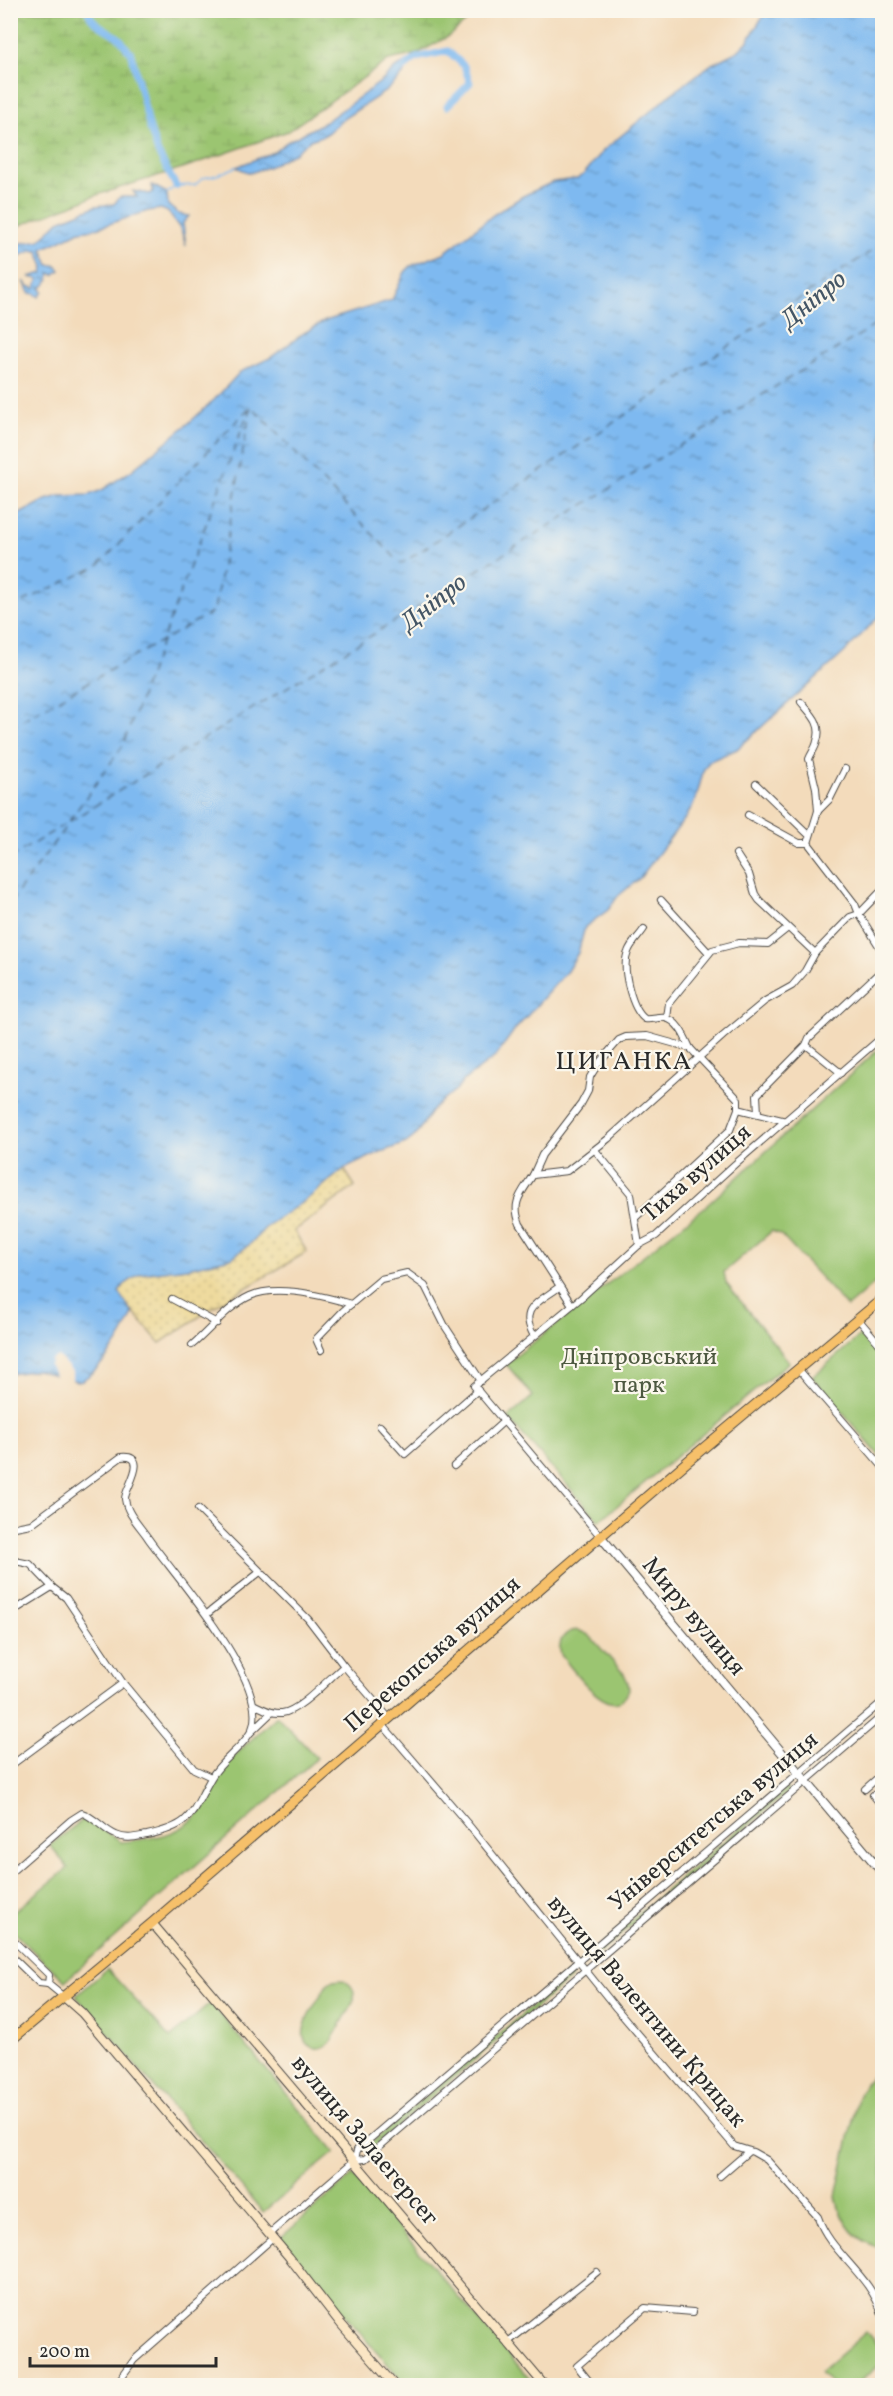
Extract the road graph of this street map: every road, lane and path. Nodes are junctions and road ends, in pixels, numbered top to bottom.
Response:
1 (801, 702) dead end
2 (844, 769) dead end
3 (756, 784) dead end
4 (818, 811) junction
5 (748, 815) dead end
6 (808, 839) junction
7 (736, 854) dead end
8 (882, 890) edge
9 (661, 900) dead end
10 (859, 914) junction
11 (789, 928) junction
12 (644, 929) dead end
13 (882, 951) edge
14 (709, 953) junction
15 (815, 953) junction
16 (882, 970) edge
17 (667, 1018) junction
18 (882, 1037) edge
19 (806, 1045) junction
20 (690, 1048) junction
21 (700, 1057) junction
22 (841, 1073) junction
23 (738, 1109) junction
24 (758, 1113) junction
25 (786, 1122) junction
26 (595, 1150) junction
27 (533, 1175) junction
28 (636, 1216) junction
29 (639, 1245) junction
30 (560, 1287) junction
31 (172, 1299) dead end
32 (882, 1299) edge
33 (351, 1304) junction
34 (572, 1305) junction
35 (859, 1320) junction
36 (217, 1323) junction
37 (534, 1336) junction
38 (192, 1345) dead end
39 (882, 1347) edge
40 (321, 1350) dead end
41 (799, 1370) junction
42 (480, 1381) junction
43 (476, 1388) junction
44 (503, 1422) junction
45 (380, 1426) dead end
46 (454, 1466) dead end
47 (882, 1466) edge
48 (198, 1509) dead end
49 (10, 1528) edge
50 (601, 1537) junction
51 (10, 1560) edge
52 (260, 1572) junction
53 (52, 1587) junction
54 (10, 1613) edge
55 (207, 1614) junction
56 (344, 1666) junction
57 (123, 1683) junction
58 (882, 1702) edge
59 (255, 1705) junction
60 (271, 1713) junction
61 (882, 1716) edge
62 (385, 1721) junction
63 (250, 1733) junction
64 (10, 1766) edge
65 (800, 1772) junction
66 (882, 1774) edge
67 (211, 1777) junction
68 (806, 1780) junction
69 (865, 1789) dead end
70 (873, 1795) dead end
71 (882, 1806) edge
72 (882, 1872) edge
73 (10, 1873) edge
74 (152, 1923) junction
75 (10, 1942) edge
76 (10, 1955) edge
77 (578, 1961) junction
78 (586, 1970) junction
79 (48, 1984) junction
80 (64, 1997) junction
81 (10, 2041) edge
82 (749, 2151) junction
83 (355, 2160) junction
84 (720, 2176) dead end
85 (271, 2236) junction
86 (597, 2272) dead end
87 (693, 2312) dead end
88 (882, 2314) edge
89 (508, 2342) junction
90 (115, 2385) edge
91 (395, 2385) edge
92 (545, 2385) edge
93 (593, 2385) edge

1 - 4 street
2 - 4 street
3 - 6 street
4 - 6 street
5 - 6 street
6 - 10 street
7 - 11 street
8 - 10 street
9 - 14 street
10 - 13 street
10 - 15 street
11 - 14 street
11 - 15 street
12 - 17 street
14 - 17 street
15 - 21 street
16 - 19 street, Тиха вулиця
17 - 20 street
18 - 22 street, Тиха вулиця
19 - 22 street
19 - 24 street, Тиха вулиця
20 - 21 street
20 - 27 street
21 - 23 street
21 - 26 street
22 - 25 street, Тиха вулиця
23 - 24 street
23 - 28 street, Тиха вулиця
24 - 25 street
25 - 29 street, Тиха вулиця
26 - 27 street
26 - 28 street
27 - 30 street
28 - 29 street
29 - 34 street, Тиха вулиця
30 - 34 street
30 - 37 street
31 - 36 street
32 - 35 main road, Перекопська вулиця
33 - 36 street
33 - 40 street
33 - 42 street
34 - 37 street, Тиха вулиця
35 - 39 street
35 - 41 main road, Перекопська вулиця
36 - 38 street
37 - 42 street, Тиха вулиця
41 - 47 street
41 - 50 main road, Перекопська вулиця
42 - 43 street, Тиха вулиця
43 - 44 street, Миру вулиця
43 - 45 street, Тиха вулиця
44 - 46 street
44 - 50 street, Миру вулиця
48 - 52 street, вулиця Валентини Крицак
49 - 55 street
50 - 62 main road, Перекопська вулиця
50 - 65 street, Миру вулиця
51 - 53 street
52 - 55 street
52 - 56 street, вулиця Валентини Крицак
53 - 54 street
53 - 57 street
55 - 59 street
56 - 60 street
56 - 62 street, вулиця Валентини Крицак
57 - 64 street
57 - 67 street
58 - 65 street, Університетська вулиця
59 - 60 street
59 - 63 street
60 - 63 street
61 - 68 street, Університетська вулиця
62 - 74 main road, Перекопська вулиця
62 - 77 street, вулиця Валентини Крицак
63 - 67 street
65 - 68 street, Миру вулиця
65 - 77 street, Університетська вулиця
66 - 69 street
67 - 73 street
68 - 72 street, Миру вулиця
68 - 78 street, Університетська вулиця
70 - 71 street
74 - 80 main road, Перекопська вулиця
74 - 83 main road, вулиця Залаегерсег
75 - 79 street
76 - 79 street
77 - 78 street, вулиця Валентини Крицак
77 - 83 street, Університетська вулиця
78 - 82 street, вулиця Валентини Крицак
78 - 83 street, Університетська вулиця
79 - 80 street
80 - 81 main road, Перекопська вулиця
80 - 85 main road
82 - 84 street
82 - 88 street, вулиця Валентини Крицак
83 - 85 street, Університетська вулиця
83 - 89 main road, вулиця Залаегерсег
85 - 90 street, Університетська вулиця
85 - 91 main road
86 - 89 street
87 - 93 street
89 - 92 main road, вулиця Залаегерсег

